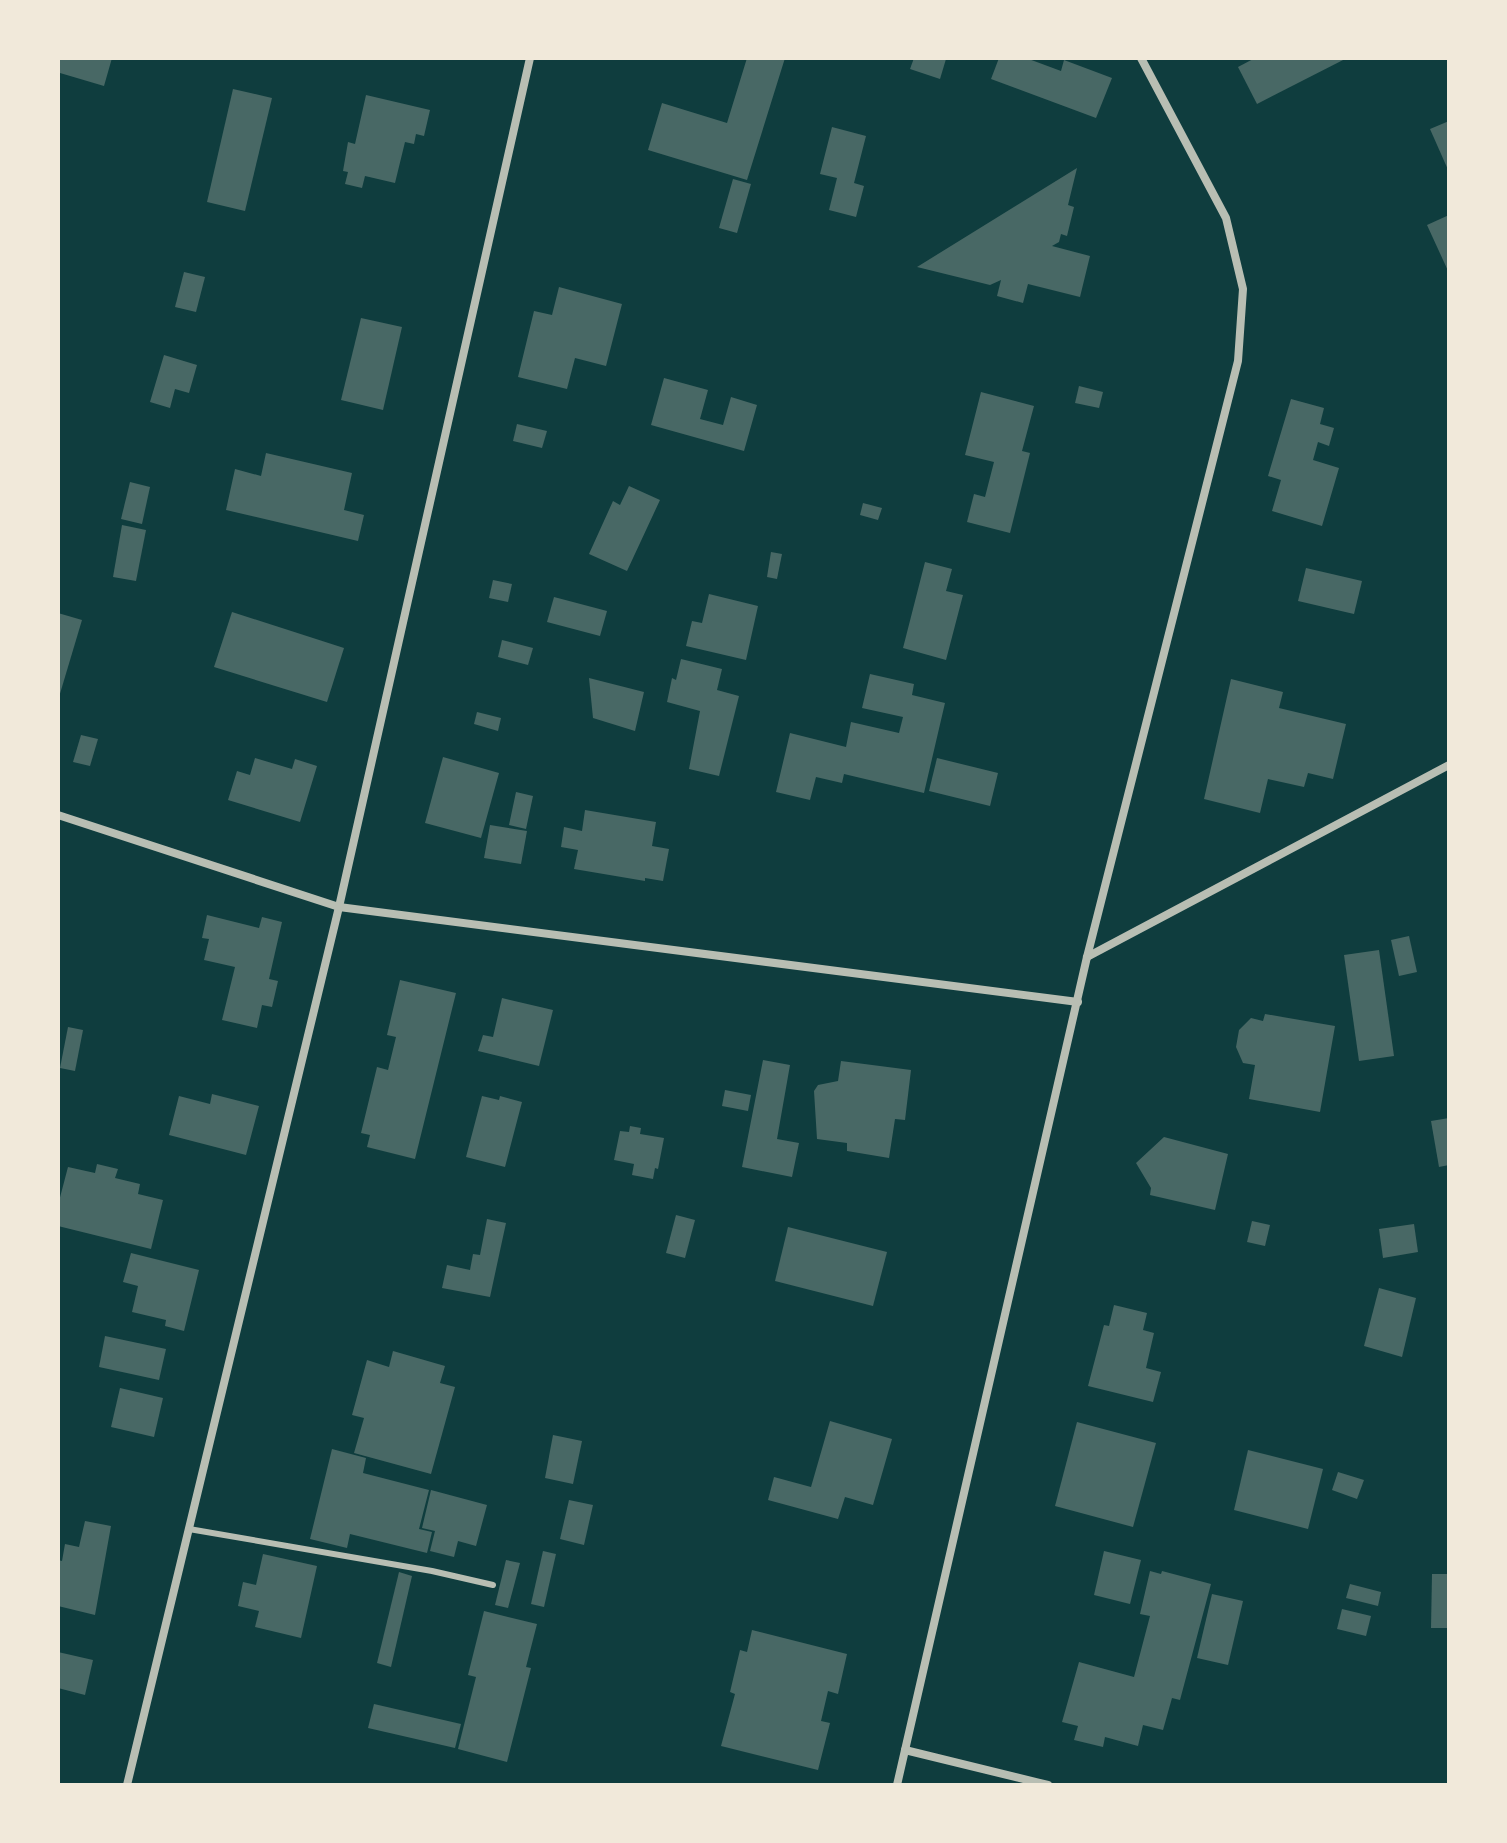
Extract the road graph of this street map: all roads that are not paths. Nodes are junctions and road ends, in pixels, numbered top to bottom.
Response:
1 (530, 58) edge
2 (1141, 58) edge
3 (1449, 765) edge
4 (58, 815) edge
5 (339, 907) junction
6 (1087, 957) junction
7 (1078, 1002) junction
8 (189, 1529) junction
9 (493, 1585) dead end
10 (905, 1750) junction
11 (127, 1785) edge
12 (897, 1785) edge
13 (1048, 1785) edge

1 - 5 street
2 - 6 street
3 - 6 street
4 - 5 street
5 - 7 street
5 - 8 street
6 - 7 street
7 - 10 street
8 - 9 lane
8 - 11 street
10 - 12 street
10 - 13 street

